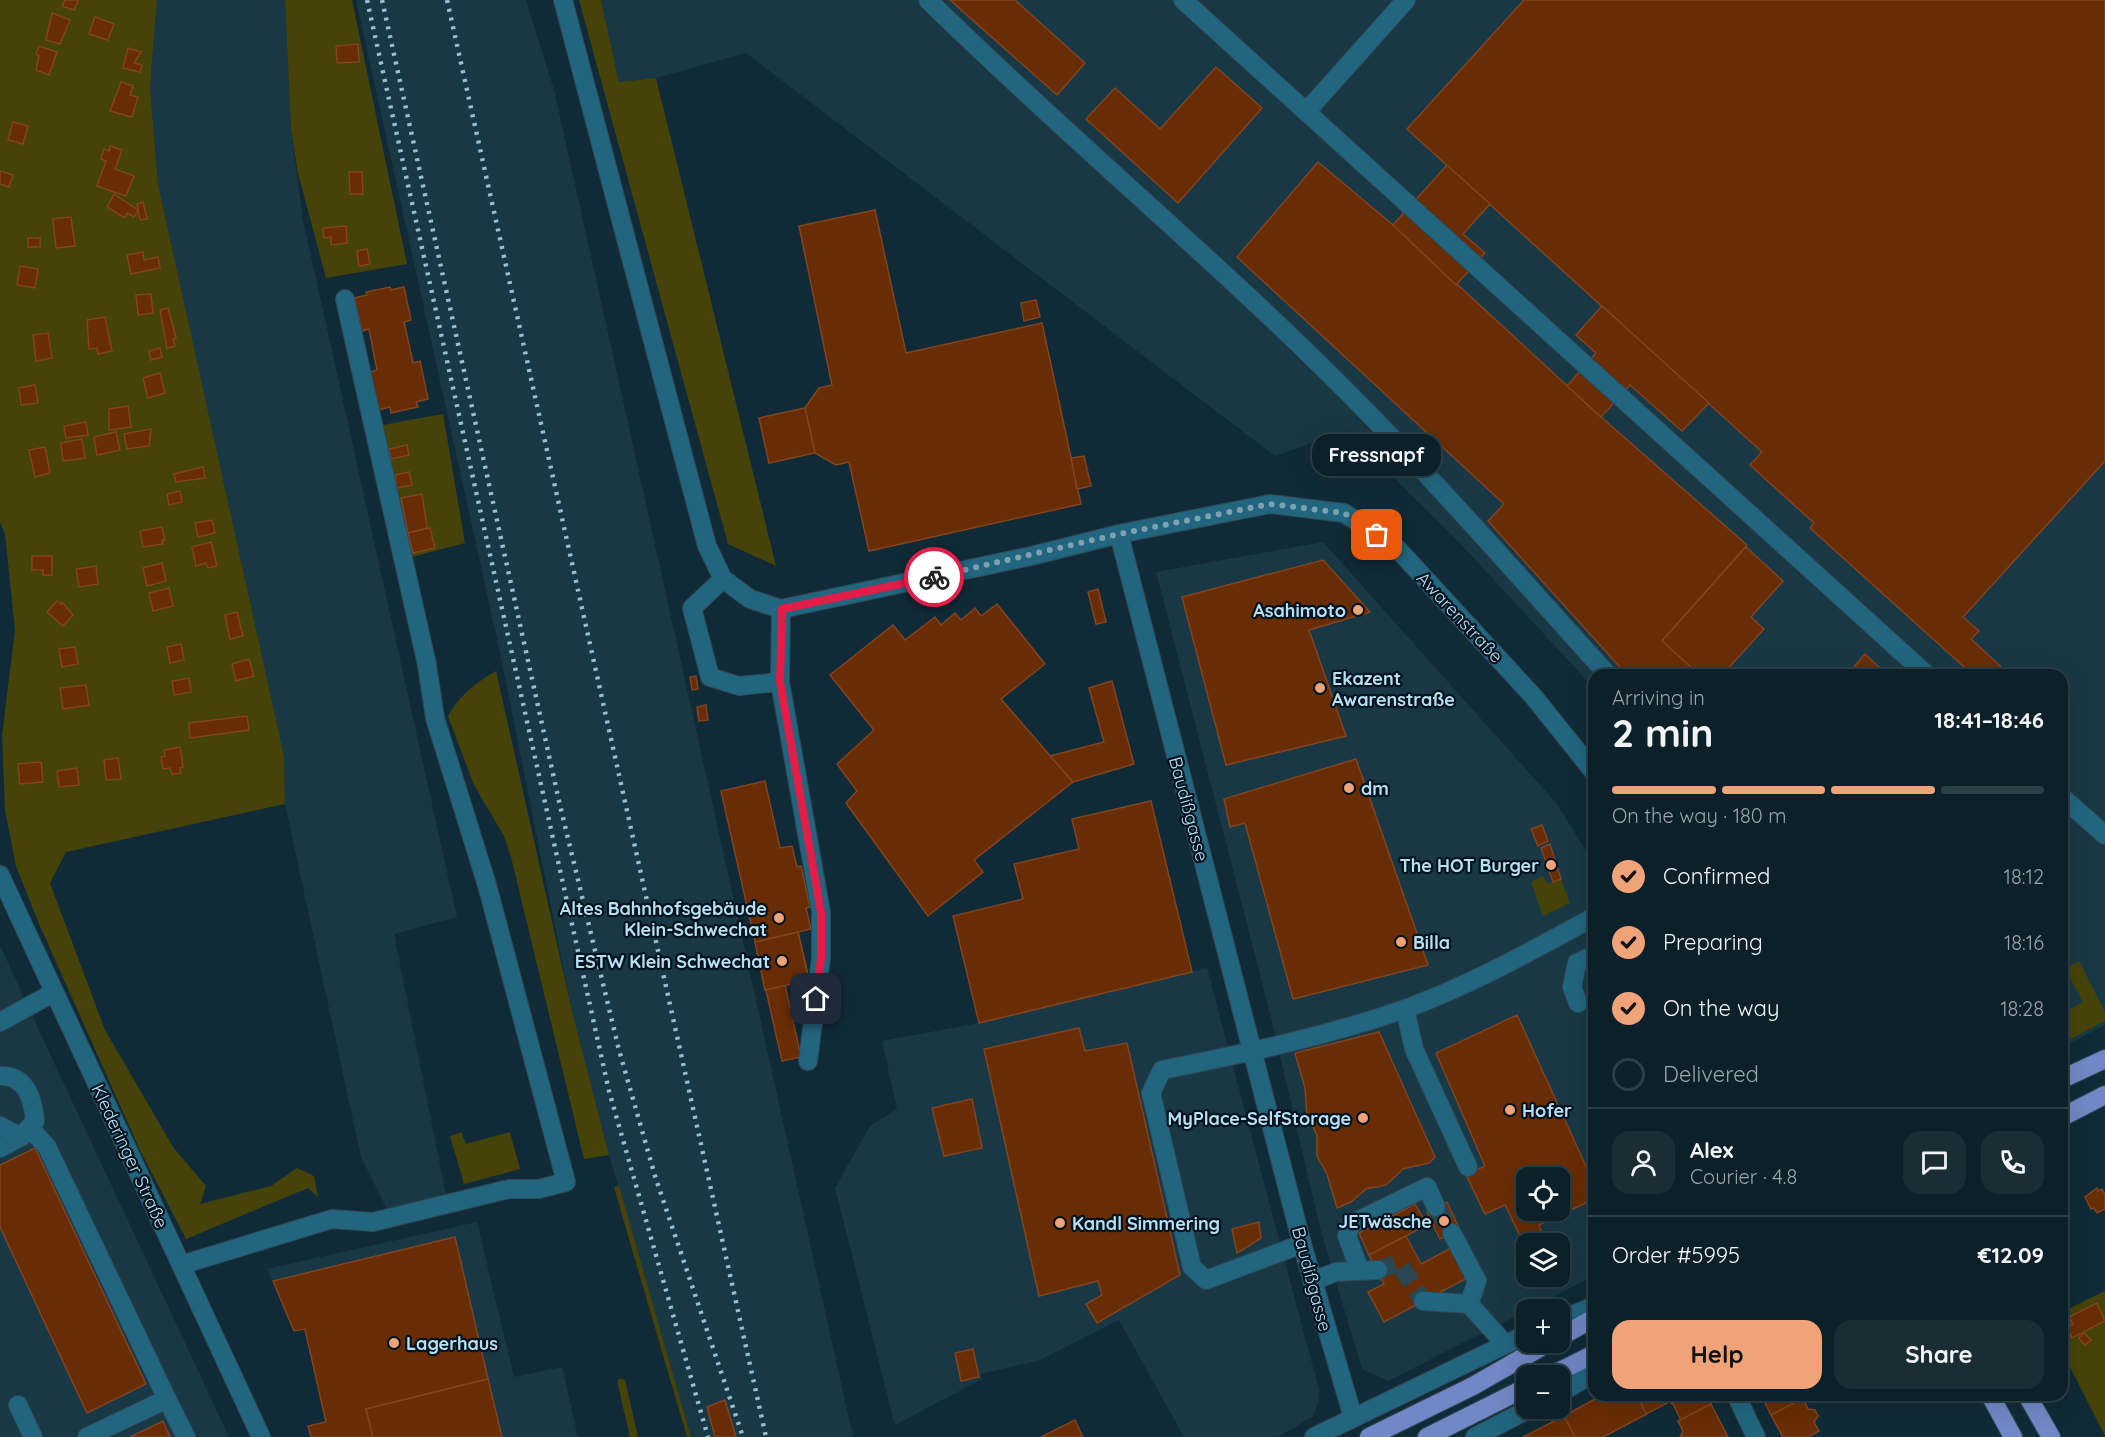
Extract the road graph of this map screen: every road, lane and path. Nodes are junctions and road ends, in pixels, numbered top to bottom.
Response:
1 (563, 0) edge
2 (928, 0) edge
3 (1183, 0) edge
4 (1406, 0) edge
5 (1306, 112) junction
6 (345, 299) dead end
7 (1119, 534) junction
8 (723, 579) junction
9 (782, 609) junction
10 (1603, 669) edge
11 (1920, 669) edge
12 (780, 682) junction
13 (1588, 765) edge
14 (2068, 802) edge
15 (2105, 836) edge
16 (0, 875) edge
17 (1588, 920) edge
18 (1588, 958) edge
19 (53, 993) junction
20 (1578, 1004) dead end
21 (1406, 1009) junction
22 (0, 1022) edge
23 (1252, 1052) junction
24 (2105, 1059) edge
25 (808, 1061) dead end
26 (0, 1076) edge
27 (2068, 1076) edge
28 (2105, 1095) edge
29 (2068, 1115) edge
30 (0, 1126) edge
31 (25, 1132) junction
32 (0, 1148) edge
33 (1468, 1167) dead end
34 (1436, 1207) tunnel mouth
35 (1452, 1233) tunnel mouth
36 (1302, 1244) junction
37 (181, 1265) junction
38 (1312, 1281) junction
39 (1423, 1301) dead end
40 (1468, 1304) junction
41 (1588, 1308) edge
42 (1570, 1316) edge
43 (1588, 1321) edge
44 (1570, 1331) edge
45 (1516, 1339) edge
46 (1505, 1344) junction
47 (1530, 1353) edge
48 (1588, 1357) edge
49 (1570, 1366) edge
50 (1588, 1377) edge
51 (1570, 1387) edge
52 (1516, 1392) edge
53 (167, 1399) junction
54 (1739, 1401) edge
55 (1993, 1401) edge
56 (2030, 1401) edge
57 (18, 1405) dead end
58 (1516, 1416) edge
59 (1353, 1417) junction
60 (33, 1437) edge
61 (87, 1437) edge
62 (186, 1437) edge
63 (261, 1437) edge
64 (1314, 1437) edge
65 (1369, 1437) edge
66 (1427, 1437) edge
67 (1476, 1437) edge
68 (1756, 1437) edge
69 (2013, 1437) edge
70 (2051, 1437) edge

1 - 8 street
2 - 10 street
3 - 5 street
4 - 5 street
5 - 11 street
6 - 37 street
7 - 9 street
7 - 13 street, Awarenstraße
7 - 23 street, Baudißgasse
8 - 9 street
8 - 12 street
9 - 12 street
12 - 25 street
14 - 15 street
16 - 19 street, Klederinger Straße
17 - 21 street
18 - 20 street
19 - 22 street
19 - 37 street, Klederinger Straße
21 - 23 street
21 - 33 street
23 - 36 street, Baudißgasse
23 - 36 street
24 - 27 main road
26 - 31 street
28 - 29 main road
30 - 31 street
31 - 32 street
31 - 53 street
34 - 38 street
35 - 40 street
36 - 38 street, Baudißgasse
37 - 63 street, Klederinger Straße
38 - 59 street, Baudißgasse
39 - 40 street
40 - 46 street
41 - 42 street
43 - 44 main road
45 - 46 street
46 - 59 street
47 - 65 main road
48 - 49 main road
50 - 51 street
52 - 66 main road
53 - 61 street
53 - 62 street
54 - 68 street
55 - 69 main road
56 - 70 main road
57 - 60 street
58 - 67 street
59 - 64 street

